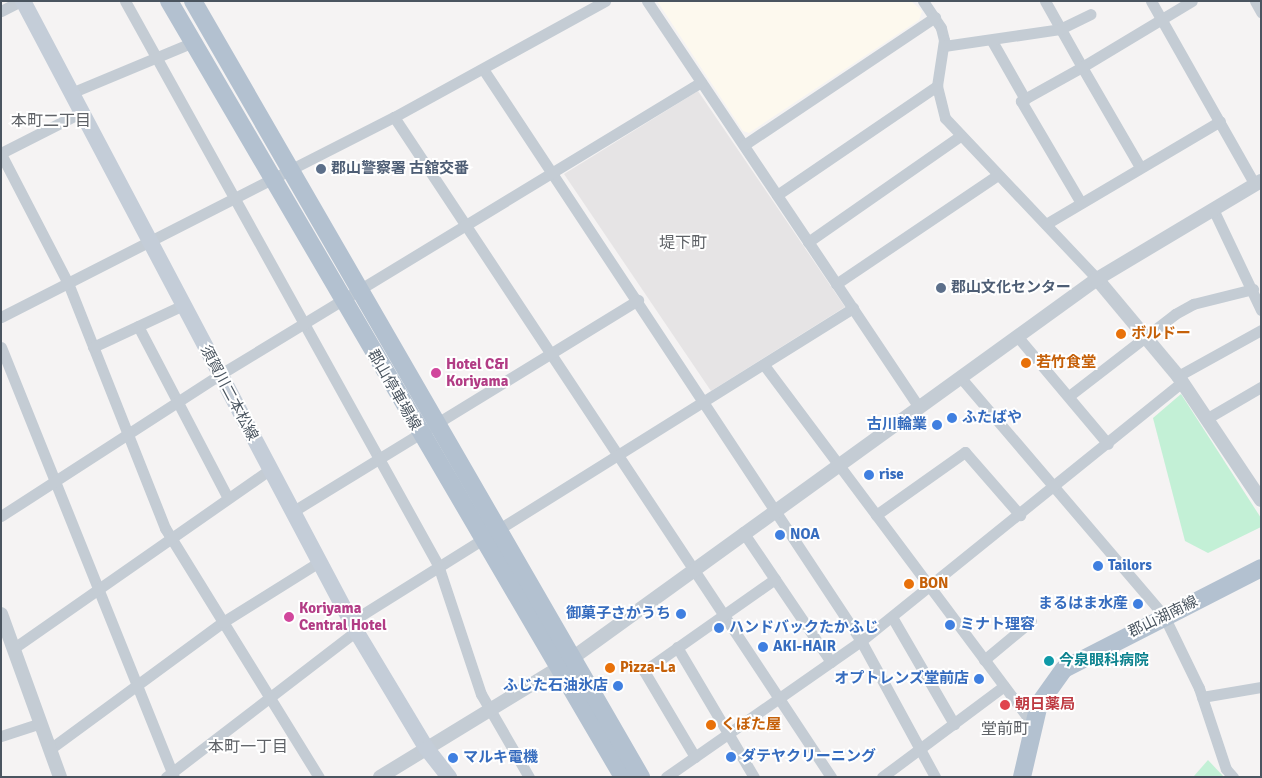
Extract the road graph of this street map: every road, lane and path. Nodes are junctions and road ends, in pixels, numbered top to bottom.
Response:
1 (22, 1) edge
2 (124, 1) edge
3 (169, 1) edge
4 (193, 1) edge
5 (605, 1) edge
6 (647, 1) edge
7 (922, 1) edge
8 (1151, 1) edge
9 (1192, 1) edge
10 (1254, 1) edge
11 (1045, 2) edge
12 (1, 11) edge
13 (1261, 12) edge
14 (1091, 14) dead end
15 (935, 17) junction
16 (1160, 20) junction
17 (1060, 29) junction
18 (992, 41) junction
19 (192, 43) junction
20 (944, 46) junction
21 (154, 58) junction
22 (1082, 67) junction
23 (483, 69) junction
24 (701, 82) junction
25 (937, 86) junction
26 (70, 93) junction
27 (1025, 99) junction
28 (80, 113) junction
29 (394, 117) junction
30 (1220, 121) junction
31 (960, 136) junction
32 (744, 145) junction
33 (1, 153) edge
34 (1140, 167) junction
35 (287, 171) junction
36 (554, 173) junction
37 (996, 176) junction
38 (271, 180) junction
39 (1258, 183) edge
40 (777, 195) junction
41 (234, 198) junction
42 (1081, 203) junction
43 (1213, 209) junction
44 (1046, 224) junction
45 (465, 225) junction
46 (149, 241) junction
47 (808, 242) junction
48 (1097, 279) junction
49 (68, 283) junction
50 (836, 284) junction
51 (1253, 289) junction
52 (359, 291) junction
53 (638, 300) junction
54 (342, 301) junction
55 (183, 305) junction
56 (854, 308) junction
57 (1261, 310) edge
58 (1, 317) edge
59 (304, 325) junction
60 (138, 326) junction
61 (1261, 330) edge
62 (1144, 335) junction
63 (1017, 336) junction
64 (1, 347) edge
65 (93, 347) junction
66 (551, 354) junction
67 (764, 365) junction
68 (220, 375) junction
69 (961, 378) junction
70 (1179, 379) junction
71 (1261, 387) edge
72 (1069, 396) junction
73 (705, 399) junction
74 (178, 402) junction
75 (918, 406) junction
76 (1206, 419) junction
77 (436, 424) junction
78 (127, 434) junction
79 (420, 435) junction
80 (1108, 444) junction
81 (618, 454) junction
82 (379, 460) junction
83 (838, 463) junction
84 (269, 470) junction
85 (54, 482) junction
86 (1053, 489) junction
87 (228, 498) junction
88 (1261, 500) edge
89 (776, 509) junction
90 (292, 512) junction
91 (876, 515) junction
92 (1020, 515) junction
93 (1, 516) edge
94 (498, 529) junction
95 (744, 532) junction
96 (171, 538) junction
97 (482, 539) junction
98 (319, 562) junction
99 (438, 565) junction
100 (693, 568) junction
101 (1261, 568) edge
102 (775, 579) junction
103 (930, 587) junction
104 (96, 591) junction
105 (1, 614) edge
106 (723, 614) junction
107 (1164, 616) junction
108 (892, 617) junction
109 (1031, 621) dead end
110 (223, 622) junction
111 (354, 626) junction
112 (861, 641) junction
113 (677, 647) junction
114 (14, 648) junction
115 (984, 660) junction
116 (567, 662) junction
117 (831, 662) junction
118 (1004, 686) junction
119 (1261, 687) edge
120 (136, 688) junction
121 (270, 696) junction
122 (1202, 697) junction
123 (779, 698) junction
124 (490, 710) junction
125 (41, 723) junction
126 (954, 724) junction
127 (1033, 724) junction
128 (728, 734) junction
129 (1, 736) edge
130 (50, 749) junction
131 (427, 749) junction
132 (918, 751) junction
133 (695, 757) junction
134 (170, 775) edge
135 (60, 777) edge
136 (319, 777) edge
137 (380, 777) edge
138 (449, 777) edge
139 (528, 777) edge
140 (623, 777) edge
141 (641, 777) edge
142 (666, 777) edge
143 (754, 777) edge
144 (831, 777) edge
145 (882, 777) edge
146 (935, 777) edge
147 (1022, 777) edge
148 (1233, 777) edge

1 - 12 street
1 - 26 main road, 須賀川二本松線
2 - 21 street
3 - 19 main road, 郡山停車場線
4 - 35 main road, 郡山停車場線
5 - 23 street
6 - 24 street
7 - 15 street
8 - 16 street
9 - 16 street
10 - 13 street
11 - 17 street
14 - 17 street
15 - 20 street
15 - 32 street
16 - 22 street
16 - 30 street
17 - 18 street
17 - 22 street
18 - 20 street
18 - 27 street
19 - 21 street
19 - 38 main road, 郡山停車場線
20 - 25 street
21 - 26 street
21 - 41 street
22 - 27 street
22 - 34 street
23 - 29 street
23 - 36 street
24 - 32 street
24 - 36 street
25 - 31 street
25 - 40 street
26 - 28 main road, 須賀川二本松線
27 - 42 street
28 - 33 street
28 - 46 main road, 須賀川二本松線
29 - 35 street
29 - 45 street
30 - 34 street
30 - 39 street
31 - 37 street
31 - 47 street
32 - 40 street
33 - 49 street
34 - 42 street
35 - 38 street
35 - 52 main road, 郡山停車場線
36 - 45 street
36 - 53 street
37 - 44 street
37 - 50 street
38 - 41 street
38 - 54 main road, 郡山停車場線
39 - 43 street
40 - 47 street
41 - 46 street
41 - 59 street
42 - 44 street
43 - 48 street
43 - 51 street
44 - 48 street
45 - 52 street
45 - 66 street
46 - 49 street
46 - 55 main road, 須賀川二本松線
47 - 50 street
48 - 62 street
48 - 63 street
49 - 58 street
49 - 65 street
50 - 56 street
51 - 57 street
51 - 62 street
52 - 54 street
52 - 77 main road, 郡山停車場線
53 - 66 street
53 - 73 street
54 - 59 street
54 - 79 main road, 郡山停車場線
55 - 60 street
55 - 68 main road, 須賀川二本松線
56 - 67 street
56 - 75 street
59 - 68 street
59 - 82 street
60 - 65 street
60 - 74 street
61 - 70 street
62 - 70 street
62 - 72 street
63 - 69 street
63 - 72 street
64 - 85 street
65 - 78 street
66 - 77 street
66 - 81 street
67 - 73 street
67 - 83 street
68 - 74 street
68 - 84 main road, 須賀川二本松線
69 - 75 street
69 - 86 street
70 - 76 street
70 - 80 street
71 - 76 street
72 - 80 street
73 - 81 street
73 - 89 street
74 - 78 street
74 - 87 street
75 - 83 street
76 - 88 street
77 - 79 street
77 - 94 main road, 郡山停車場線
78 - 85 street
78 - 96 street
79 - 82 street
79 - 97 main road, 郡山停車場線
80 - 86 street
81 - 94 street
81 - 100 street
82 - 90 street
82 - 99 street
83 - 89 street
83 - 91 street
84 - 87 street
84 - 90 main road, 須賀川二本松線
85 - 93 street
85 - 104 street
86 - 92 street
86 - 107 street
87 - 96 street
89 - 95 street
89 - 112 street
90 - 98 main road, 須賀川二本松線
91 - 92 street
91 - 103 street
92 - 103 street
94 - 97 street
94 - 116 main road, 郡山停車場線
95 - 100 street
95 - 102 street
96 - 104 street
96 - 110 street
97 - 99 street
97 - 116 main road, 郡山停車場線
98 - 110 street
98 - 111 main road, 須賀川二本松線
99 - 111 street
99 - 124 street
100 - 106 street
100 - 116 street
101 - 107 main road, 郡山湖南線
102 - 106 street
102 - 117 street
103 - 108 street
103 - 115 street
104 - 114 street
104 - 120 street
105 - 114 street
106 - 113 street
106 - 123 street
107 - 122 street
107 - 127 main road, 郡山湖南線
108 - 112 street
108 - 126 street
109 - 115 street
110 - 120 street
110 - 121 street
111 - 121 street
111 - 131 main road, 須賀川二本松線
112 - 117 street
112 - 132 street
113 - 128 street
113 - 133 street
114 - 125 street
115 - 118 street
116 - 124 street
116 - 140 main road, 郡山停車場線
116 - 141 main road, 郡山停車場線
117 - 123 street
118 - 126 street
118 - 127 street
119 - 122 street
120 - 130 street
120 - 134 street
121 - 134 street
121 - 136 street
122 - 148 street
123 - 128 street
123 - 144 street
124 - 131 street
124 - 139 street
125 - 129 street
125 - 130 street
126 - 132 street
127 - 147 main road, 郡山湖南線
128 - 133 street
128 - 143 street
130 - 135 street
131 - 137 street
131 - 138 main road, 須賀川二本松線
132 - 145 street
132 - 146 street
133 - 142 street

